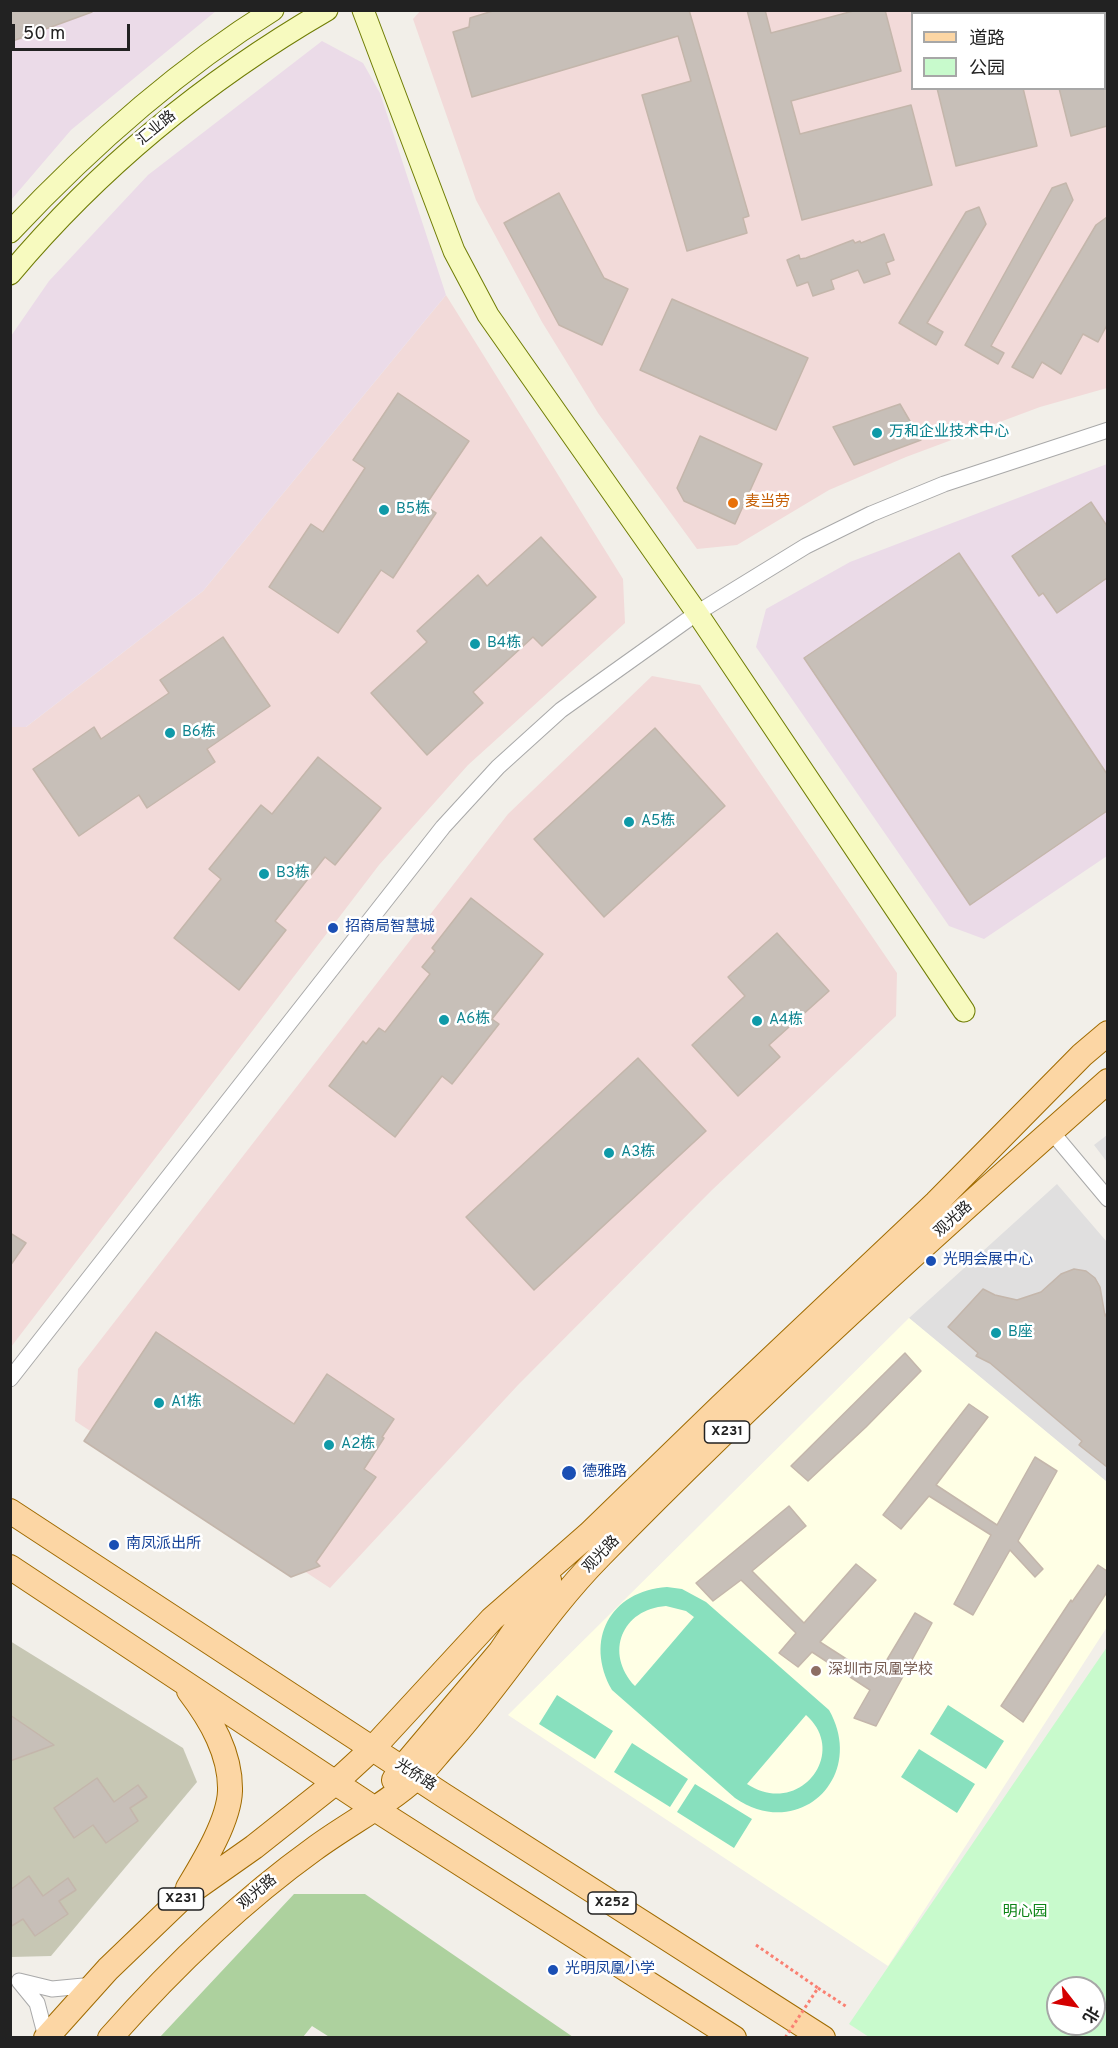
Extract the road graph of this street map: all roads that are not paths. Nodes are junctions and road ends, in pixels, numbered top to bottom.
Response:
1 (273, 10) edge
2 (327, 10) edge
3 (363, 10) edge
4 (10, 232) edge
5 (10, 274) edge
6 (1107, 430) edge
7 (697, 613) junction
8 (964, 1011) dead end
9 (1107, 1033) edge
10 (1107, 1081) edge
11 (1052, 1131) junction
12 (1107, 1199) edge
13 (10, 1379) edge
14 (10, 1511) edge
15 (568, 1553) junction
16 (10, 1567) edge
17 (180, 1679) junction
18 (373, 1748) junction
19 (409, 1773) junction
20 (336, 1782) junction
21 (375, 1809) junction
22 (183, 1897) junction
23 (15, 1979) edge
24 (94, 1985) junction
25 (46, 2037) edge
26 (110, 2037) edge
27 (734, 2037) edge
28 (823, 2037) edge

1 - 4 street, 汇业路
2 - 5 street, 汇业路
3 - 7 street
6 - 7 street
7 - 8 street
7 - 13 street
9 - 15 main road, 观光路 / X231
10 - 11 main road, 观光路 / X231
11 - 12 street
11 - 19 main road, 观光路 / X231
14 - 18 main road, 光侨路
15 - 18 main road, 观光路 / X231
15 - 19 main road
16 - 17 main road
17 - 20 main road
17 - 22 main road
18 - 19 main road, 光侨路 / X252
18 - 20 main road, X231
19 - 21 main road, 观光路 / X231
19 - 28 main road, 光侨路 / X252
20 - 21 main road
20 - 22 main road, X231
21 - 26 main road, 观光路 / X231
21 - 27 main road
22 - 24 main road, X231
23 - 24 street
23 - 25 street
24 - 25 main road, X231

